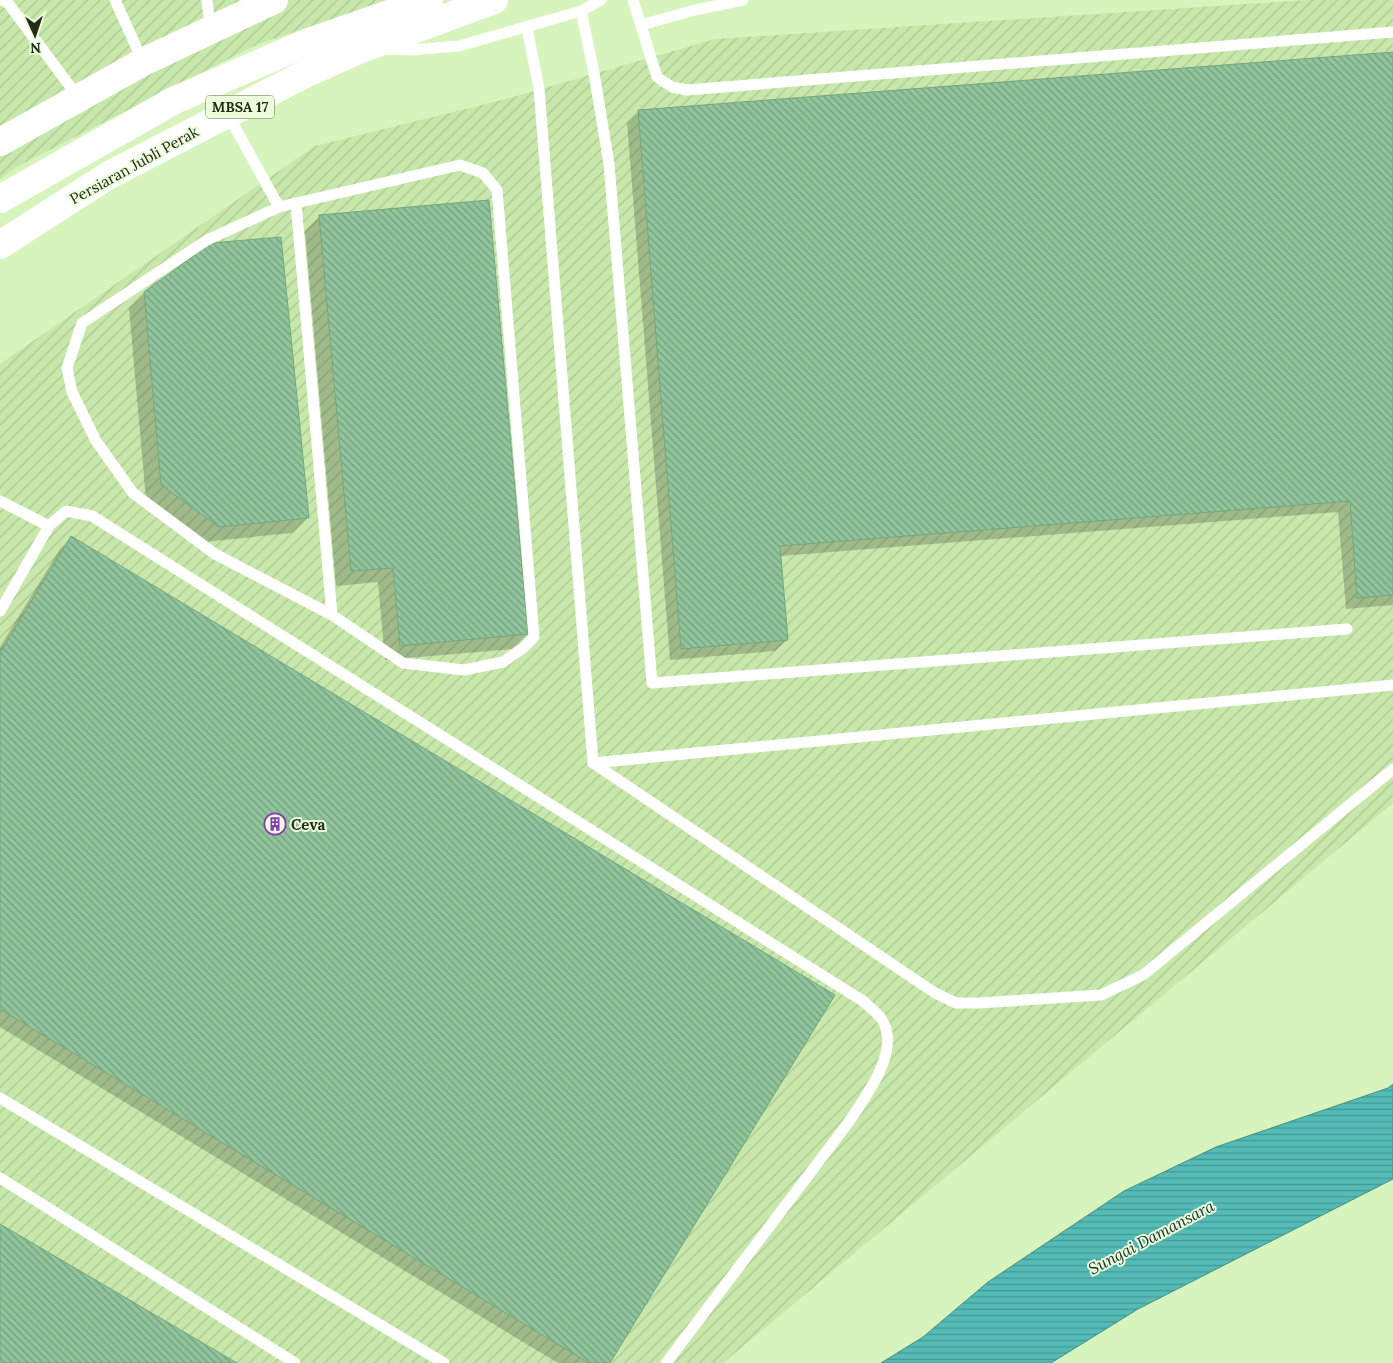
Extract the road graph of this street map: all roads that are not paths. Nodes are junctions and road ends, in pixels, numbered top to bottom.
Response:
1 (2, 0) edge
2 (115, 0) edge
3 (207, 0) edge
4 (271, 0) edge
5 (429, 0) edge
6 (494, 0) edge
7 (601, 0) edge
8 (633, 0) edge
9 (743, 0) edge
10 (581, 11) junction
11 (641, 25) junction
12 (527, 28) junction
13 (210, 29) junction
14 (1393, 32) edge
15 (361, 49) junction
16 (143, 62) junction
17 (78, 96) junction
18 (227, 113) junction
19 (0, 142) edge
20 (0, 199) edge
21 (296, 203) junction
22 (279, 207) junction
23 (0, 245) edge
24 (0, 501) edge
25 (49, 526) junction
26 (0, 611) edge
27 (332, 615) junction
28 (1347, 629) dead end
29 (1393, 685) edge
30 (593, 763) junction
31 (1393, 768) edge
32 (0, 1098) edge
33 (0, 1178) edge
34 (295, 1363) edge
35 (444, 1363) edge
36 (666, 1363) edge

1 - 17 lane
2 - 16 lane
3 - 13 lane
4 - 13 main road
5 - 20 main road
6 - 15 main road, Persiaran Jubli Perak / MBSA 17
7 - 10 lane
8 - 11 lane
9 - 11 lane
10 - 12 lane
10 - 28 lane
11 - 14 lane
12 - 15 lane
12 - 30 lane
13 - 16 main road
15 - 18 main road, Persiaran Jubli Perak / MBSA 17
16 - 17 main road
17 - 19 main road
18 - 22 lane
18 - 23 main road, Persiaran Jubli Perak / MBSA 17
21 - 22 lane
21 - 27 lane
21 - 27 lane
22 - 27 lane
24 - 25 lane
25 - 26 lane
25 - 36 lane
29 - 30 lane
30 - 31 lane
32 - 35 lane
33 - 34 lane

